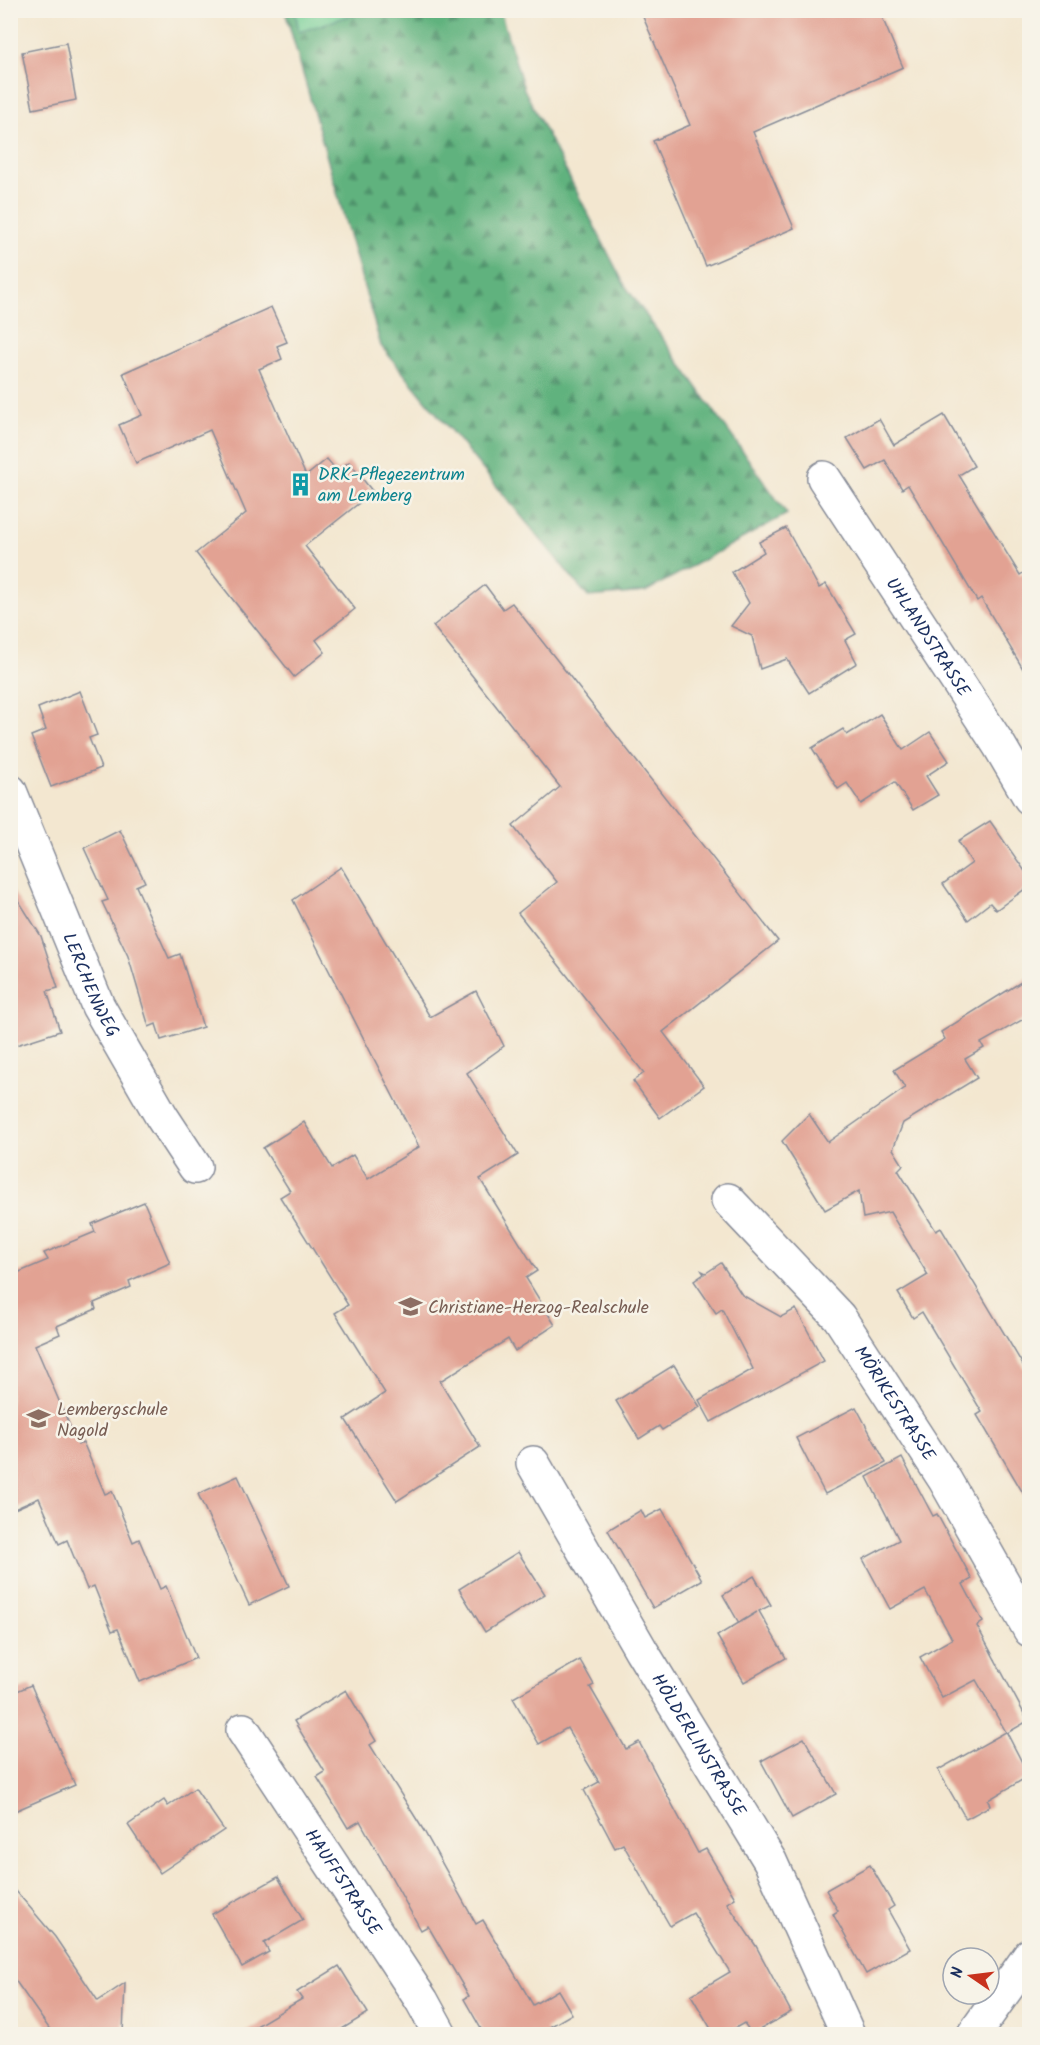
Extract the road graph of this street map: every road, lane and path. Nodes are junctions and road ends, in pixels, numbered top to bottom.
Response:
1 (824, 478) dead end
2 (10, 791) edge
3 (1029, 798) edge
4 (195, 1167) dead end
5 (728, 1200) dead end
6 (533, 1463) dead end
7 (1029, 1630) edge
8 (243, 1730) dead end
9 (1029, 1955) edge
10 (440, 2034) edge
11 (849, 2034) edge
12 (974, 2034) edge

1 - 3 street, UHLANDSTRASSE
2 - 4 street, LERCHENWEG
5 - 7 street, MÖRIKESTRASSE
6 - 11 street, HÖLDERLINSTRASSE
8 - 10 street, HAUFFSTRASSE
9 - 12 street

